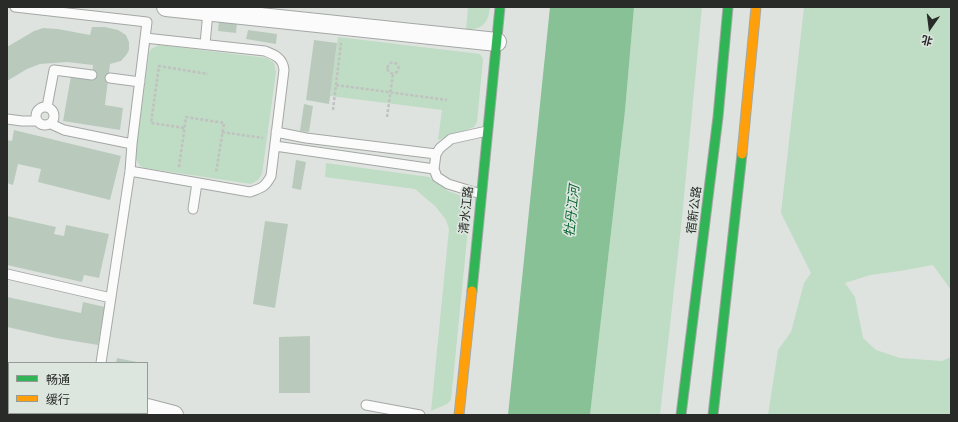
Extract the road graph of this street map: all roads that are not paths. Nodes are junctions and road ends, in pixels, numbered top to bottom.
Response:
1 (15, 7) edge
2 (166, 7) edge
3 (500, 7) edge
4 (728, 7) edge
5 (756, 7) edge
6 (232, 10) edge
7 (208, 12) junction
8 (146, 38) junction
9 (497, 42) junction
10 (205, 44) junction
11 (92, 75) dead end
12 (110, 78) dead end
13 (140, 82) junction
14 (47, 107) junction
15 (7, 119) edge
16 (37, 121) junction
17 (51, 124) junction
18 (487, 130) junction
19 (276, 139) junction
20 (132, 144) junction
21 (436, 154) junction
22 (434, 168) junction
23 (130, 171) junction
24 (197, 182) junction
25 (481, 194) junction
26 (193, 209) dead end
27 (7, 274) edge
28 (111, 298) junction
29 (101, 362) edge
30 (366, 405) dead end
31 (148, 408) edge
32 (174, 415) edge
33 (420, 415) edge
34 (459, 415) edge
35 (682, 415) edge
36 (713, 415) edge

1 - 8 lane
2 - 7 street
3 - 9 main road, 清水江路
4 - 35 main road, 宿新公路
5 - 36 main road
6 - 7 street
6 - 9 street
7 - 10 lane
8 - 10 lane
8 - 13 lane
9 - 18 main road, 清水江路
10 - 19 lane
11 - 14 lane
12 - 13 lane
13 - 20 lane
14 - 16 lane
14 - 17 lane
15 - 16 lane
16 - 17 lane
17 - 20 lane
18 - 21 lane
18 - 25 main road, 清水江路
19 - 21 lane
19 - 22 lane
19 - 24 lane
20 - 23 lane
21 - 22 lane
22 - 25 lane
23 - 24 lane
23 - 28 lane
24 - 26 lane
25 - 34 main road, 清水江路
27 - 28 lane
28 - 29 lane
30 - 33 lane
31 - 32 street

